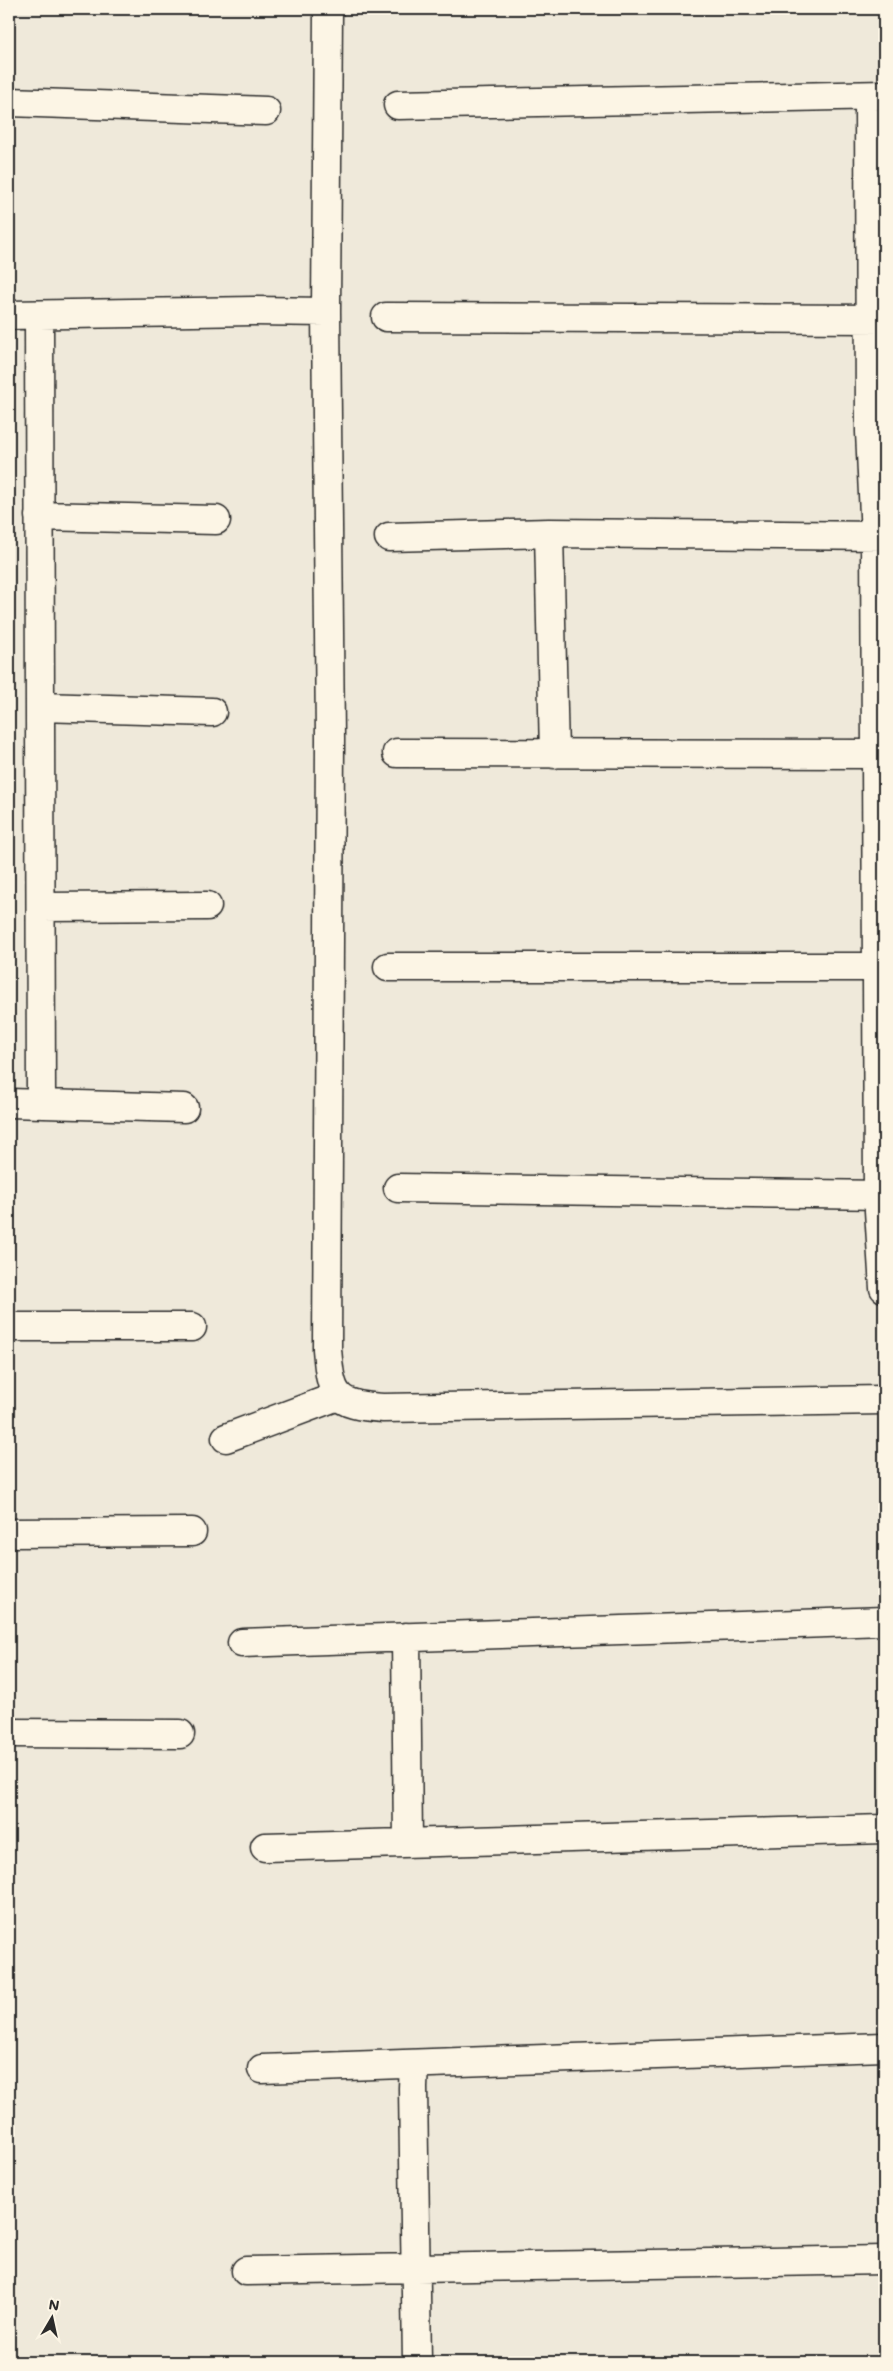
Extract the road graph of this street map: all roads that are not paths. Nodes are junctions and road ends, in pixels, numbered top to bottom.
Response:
1 (328, 9) edge
2 (877, 95) edge
3 (9, 102) edge
4 (398, 105) dead end
5 (266, 110) dead end
6 (326, 312) junction
7 (9, 315) edge
8 (39, 315) junction
9 (386, 317) dead end
10 (877, 319) edge
11 (40, 516) junction
12 (216, 520) dead end
13 (549, 533) junction
14 (879, 536) edge
15 (389, 537) dead end
16 (40, 707) junction
17 (212, 712) dead end
18 (397, 753) dead end
19 (554, 754) junction
20 (879, 754) edge
21 (207, 906) dead end
22 (41, 907) junction
23 (880, 967) edge
24 (388, 968) dead end
25 (9, 1102) edge
26 (41, 1104) junction
27 (184, 1108) dead end
28 (398, 1188) dead end
29 (881, 1195) edge
30 (884, 1288) edge
31 (192, 1327) dead end
32 (9, 1328) edge
33 (338, 1396) junction
34 (884, 1400) edge
35 (226, 1438) dead end
36 (192, 1532) dead end
37 (9, 1533) edge
38 (884, 1620) edge
39 (406, 1637) junction
40 (242, 1644) dead end
41 (9, 1733) edge
42 (180, 1734) dead end
43 (884, 1829) edge
44 (408, 1842) junction
45 (265, 1847) dead end
46 (884, 2047) edge
47 (414, 2064) junction
48 (262, 2069) dead end
49 (884, 2260) edge
50 (415, 2270) junction
51 (246, 2272) dead end
52 (417, 2362) edge

1 - 6 street
2 - 4 street
2 - 10 street
3 - 5 street
6 - 8 street
6 - 33 street
7 - 8 street
8 - 11 street
9 - 10 street
10 - 14 street
11 - 12 street
11 - 16 street
13 - 14 street
13 - 15 street
13 - 19 street
14 - 20 street
16 - 17 street
16 - 22 street
18 - 19 street
19 - 20 street
20 - 23 street
21 - 22 street
22 - 26 street
23 - 24 street
23 - 29 street
25 - 26 street
26 - 27 street
28 - 29 street
29 - 30 street
31 - 32 street
33 - 34 street
33 - 35 street
36 - 37 street
38 - 39 street
39 - 40 street
39 - 44 street
41 - 42 street
43 - 44 street
44 - 45 street
46 - 47 street
47 - 48 street
47 - 50 street
49 - 50 street
50 - 51 street
50 - 52 street

